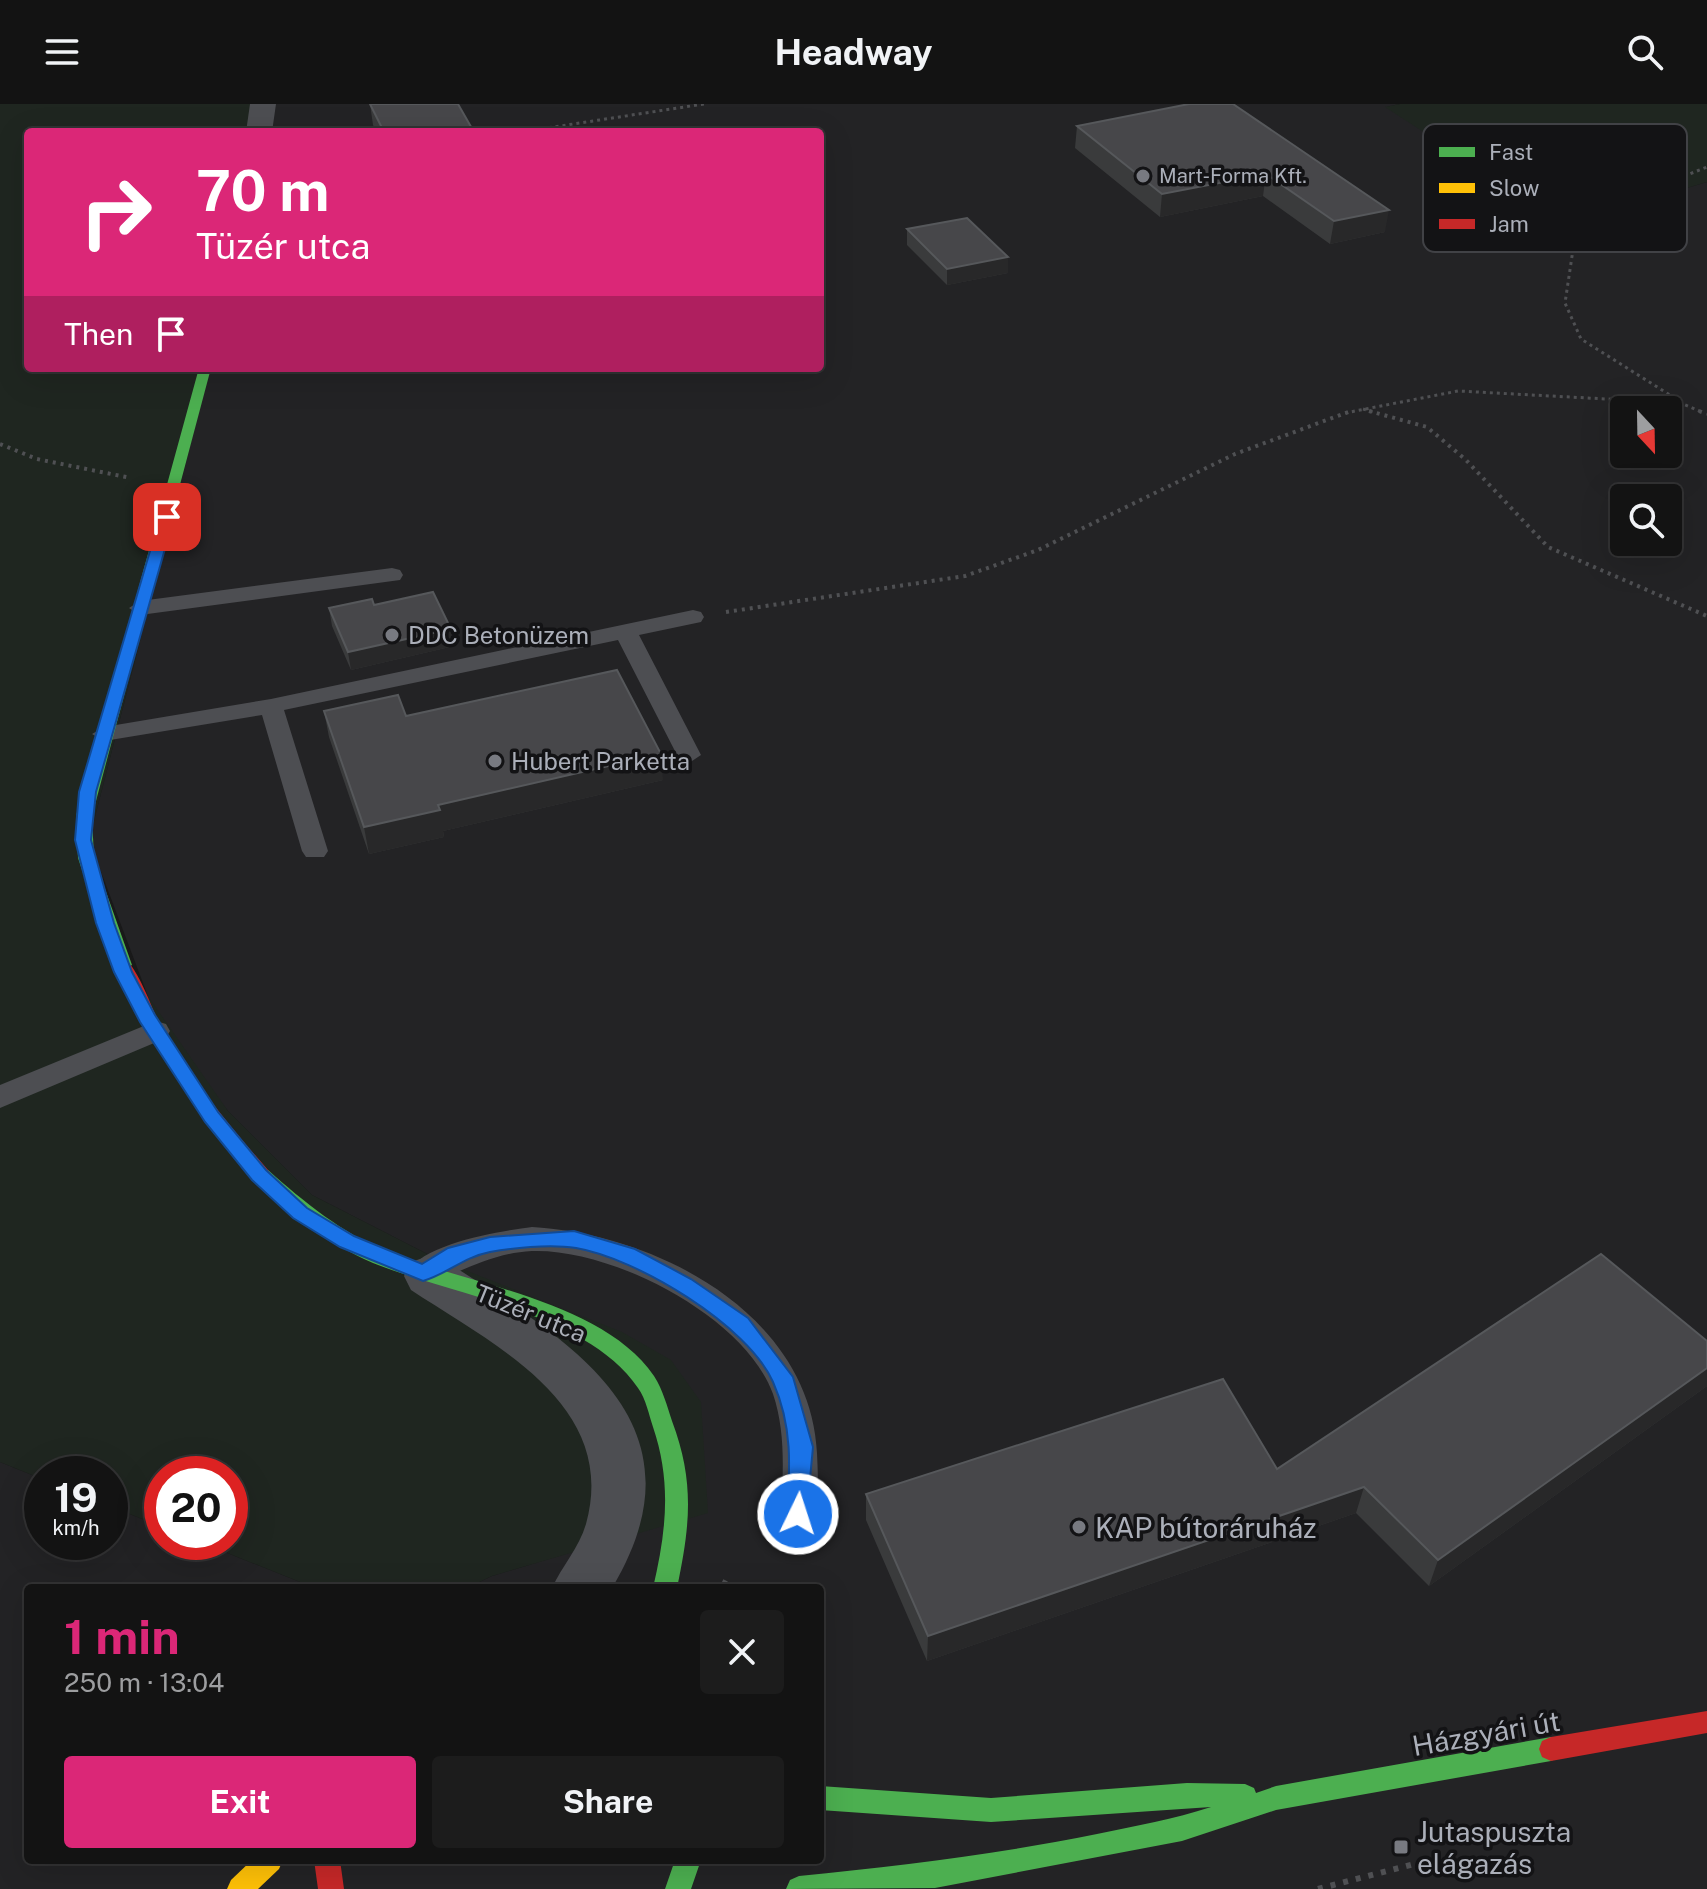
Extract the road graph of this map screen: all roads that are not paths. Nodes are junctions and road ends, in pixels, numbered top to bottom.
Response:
1 (263, 104) edge
2 (260, 128) edge
3 (204, 372) edge
4 (392, 575) dead end
5 (140, 608) junction
6 (693, 617) road end
7 (626, 633) junction
8 (271, 706) junction
9 (104, 734) junction
10 (689, 755) dead end
11 (315, 851) dead end
12 (156, 1031) junction
13 (0, 1097) edge
14 (426, 1275) junction
15 (798, 1514) dead end
16 (583, 1584) edge
17 (666, 1584) edge
18 (1707, 1722) edge
19 (824, 1798) edge
20 (1276, 1798) junction
21 (266, 1864) edge
22 (328, 1864) edge
23 (687, 1864) edge
24 (240, 1889) edge
25 (331, 1889) edge
26 (678, 1889) edge
27 (799, 1889) edge

1 - 2 street
3 - 5 street, Tüzér utca
4 - 5 lane
5 - 9 street, Tüzér utca
6 - 7 lane
7 - 8 lane
7 - 10 lane
8 - 9 lane
8 - 11 lane
9 - 12 street, Tüzér utca
12 - 13 lane
12 - 14 street, Tüzér utca
14 - 15 lane
14 - 16 street, Tüzér utca
14 - 17 street, Tüzér utca
18 - 20 street, Házgyári út
19 - 20 street
20 - 27 street
21 - 24 street
22 - 25 street
23 - 26 street

